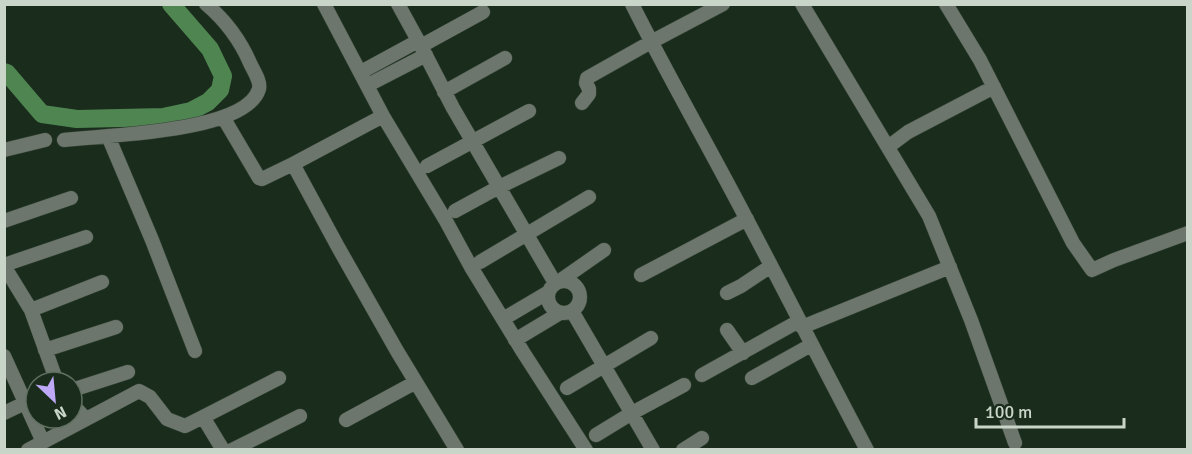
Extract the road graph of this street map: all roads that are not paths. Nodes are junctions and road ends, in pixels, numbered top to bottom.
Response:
1 (206, 4) edge
2 (324, 4) edge
3 (398, 4) edge
4 (723, 4) edge
5 (802, 4) edge
6 (946, 4) edge
7 (636, 6) edge
8 (483, 12) dead end
9 (651, 42) junction
10 (422, 47) junction
11 (505, 58) dead end
12 (361, 72) junction
13 (368, 86) junction
14 (994, 87) junction
15 (444, 92) junction
16 (582, 103) dead end
17 (529, 111) dead end
18 (383, 116) junction
19 (223, 117) junction
20 (108, 136) junction
21 (45, 140) dead end
22 (64, 140) dead end
23 (473, 142) junction
24 (888, 147) junction
25 (4, 150) edge
26 (558, 158) dead end
27 (293, 164) junction
28 (427, 166) dead end
29 (499, 187) junction
30 (589, 197) dead end
31 (71, 198) dead end
32 (455, 211) dead end
33 (747, 219) junction
34 (4, 221) edge
35 (1188, 233) edge
36 (527, 235) junction
37 (86, 237) dead end
38 (604, 250) dead end
39 (480, 262) dead end
40 (4, 266) edge
41 (771, 266) junction
42 (950, 267) junction
43 (641, 275) dead end
44 (102, 282) dead end
45 (554, 285) junction
46 (727, 292) dead end
47 (31, 310) junction
48 (566, 312) junction
49 (503, 319) junction
50 (801, 324) junction
51 (116, 327) dead end
52 (727, 330) dead end
53 (651, 338) dead end
54 (516, 340) junction
55 (811, 345) junction
56 (45, 350) junction
57 (195, 351) dead end
58 (743, 353) junction
59 (5, 359) edge
60 (604, 365) junction
61 (52, 370) edge
62 (128, 372) dead end
63 (702, 375) dead end
64 (279, 378) dead end
65 (752, 378) dead end
66 (416, 382) junction
67 (684, 385) dead end
68 (84, 386) edge
69 (567, 388) dead end
70 (24, 401) edge
71 (24, 403) edge
72 (4, 413) edge
73 (632, 413) junction
74 (300, 416) dead end
75 (202, 417) junction
76 (86, 419) joint
77 (346, 420) dead end
78 (37, 430) edge
79 (596, 435) dead end
80 (702, 438) dead end
81 (43, 442) junction
82 (1015, 443) dead end
83 (28, 450) edge
84 (223, 450) edge
85 (232, 450) edge
86 (457, 450) edge
87 (586, 450) edge
88 (653, 450) edge
89 (683, 450) edge
90 (867, 450) edge

1 - 19 street
2 - 12 street
3 - 10 street
4 - 9 street
5 - 24 street
6 - 14 street
7 - 9 street
8 - 10 street
9 - 16 street
9 - 33 street
10 - 12 street
10 - 13 street
10 - 15 street
11 - 15 street
12 - 13 street
13 - 18 street
14 - 24 street
14 - 35 street
15 - 23 street
17 - 23 street
18 - 27 street
18 - 49 street
19 - 20 street
19 - 27 street
20 - 22 street
20 - 57 street
21 - 25 street
23 - 28 street
23 - 29 street
24 - 42 street
26 - 29 street
27 - 66 street
29 - 32 street
29 - 36 street
30 - 36 street
31 - 34 street
33 - 41 street
33 - 43 street
36 - 39 street
36 - 45 street
37 - 40 street
38 - 45 street
40 - 47 street
41 - 46 street
41 - 50 street
42 - 50 street
42 - 82 street
44 - 47 street
45 - 48 street
45 - 48 street
45 - 49 street
47 - 56 street
48 - 54 street
48 - 60 street
49 - 54 street
50 - 55 street
50 - 58 street
51 - 56 street
52 - 58 street
53 - 60 street
54 - 87 street
55 - 65 street
55 - 90 street
56 - 61 street
58 - 63 street
59 - 70 street
60 - 69 street
60 - 73 street
62 - 68 street
64 - 75 street
66 - 77 street
66 - 86 street
67 - 73 street
71 - 72 street
73 - 79 street
73 - 88 street
74 - 85 street
75 - 76 street
75 - 84 street
76 - 81 street
78 - 81 street
80 - 89 street
81 - 83 street

